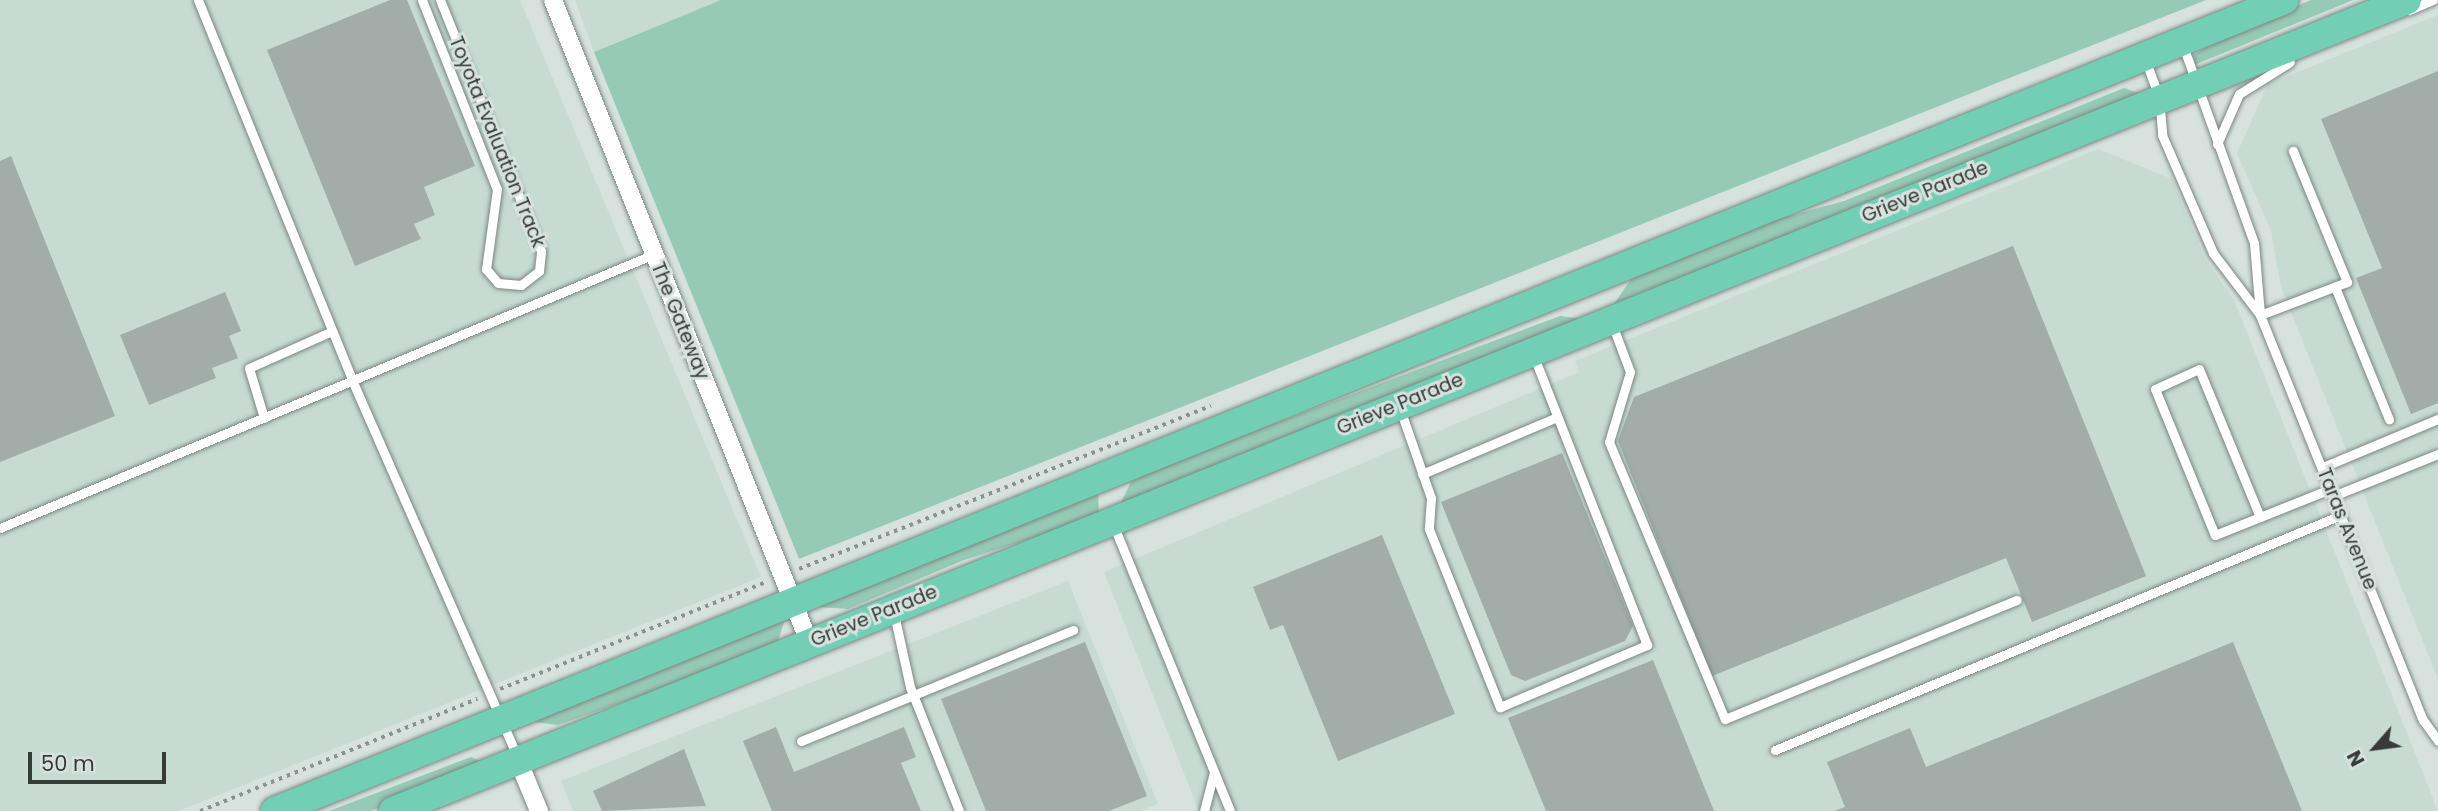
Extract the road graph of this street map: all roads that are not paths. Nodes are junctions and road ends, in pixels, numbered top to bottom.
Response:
1 (198, 0) edge
2 (422, 0) edge
3 (440, 0) edge
4 (553, 0) edge
5 (2284, 0) edge
6 (2407, 0) edge
7 (2433, 0) edge
8 (2181, 41) junction
9 (2145, 58) junction
10 (2197, 84) junction
11 (2159, 97) junction
12 (2217, 145) junction
13 (2292, 150) dead end
14 (654, 254) junction
15 (2335, 287) junction
16 (2260, 316) junction
17 (1610, 319) junction
18 (331, 331) junction
19 (1532, 351) junction
20 (352, 380) junction
21 (1398, 405) junction
22 (1557, 417) junction
23 (264, 418) junction
24 (2389, 419) dead end
25 (2438, 419) edge
26 (2438, 454) edge
27 (2323, 467) junction
28 (1422, 474) junction
29 (2332, 492) junction
30 (2341, 515) junction
31 (2260, 517) junction
32 (1112, 520) junction
33 (0, 528) edge
34 (786, 588) junction
35 (2017, 600) dead end
36 (893, 608) junction
37 (1073, 630) dead end
38 (809, 642) junction
39 (913, 696) junction
40 (501, 719) junction
41 (801, 741) dead end
42 (2438, 741) edge
43 (1775, 750) dead end
44 (518, 760) junction
45 (1214, 772) junction
46 (275, 811) edge
47 (393, 811) edge
48 (539, 811) edge
49 (959, 811) edge
50 (1204, 811) edge
51 (1230, 811) edge

1 - 18 lane
2 - 3 lane, Toyota Evaluation Track
4 - 14 street, The Gateway
5 - 8 main road
6 - 10 main road, Grieve Parade
7 - 12 lane
8 - 9 main road
8 - 10 lane, Taras Avenue
9 - 11 lane, Taras Avenue
9 - 34 main road
10 - 11 main road, Grieve Parade
10 - 12 lane, Taras Avenue
11 - 16 lane, Taras Avenue
11 - 17 main road, Grieve Parade
12 - 16 lane, Taras Avenue
13 - 15 lane
14 - 20 lane
14 - 34 street, The Gateway
15 - 16 lane
15 - 24 lane
16 - 27 lane, Taras Avenue
17 - 19 main road, Grieve Parade
17 - 35 lane
18 - 20 lane
18 - 23 lane
19 - 21 main road, Grieve Parade
19 - 22 lane
20 - 23 lane
20 - 40 lane
21 - 28 lane
21 - 32 main road, Grieve Parade
22 - 28 lane
22 - 28 lane
23 - 33 lane
25 - 27 lane
26 - 29 lane
27 - 29 lane, Taras Avenue
29 - 30 lane, Taras Avenue
29 - 31 lane
30 - 42 lane, Taras Avenue
30 - 43 lane
31 - 31 lane
32 - 36 main road, Grieve Parade
32 - 45 lane
34 - 38 street, The Gateway
34 - 40 main road
36 - 38 main road, Grieve Parade
36 - 39 lane
37 - 39 lane
38 - 44 main road, Grieve Parade
39 - 41 lane
39 - 49 lane
40 - 44 lane
40 - 46 main road
44 - 47 main road, Grieve Parade
44 - 48 street
45 - 50 lane
45 - 51 lane

